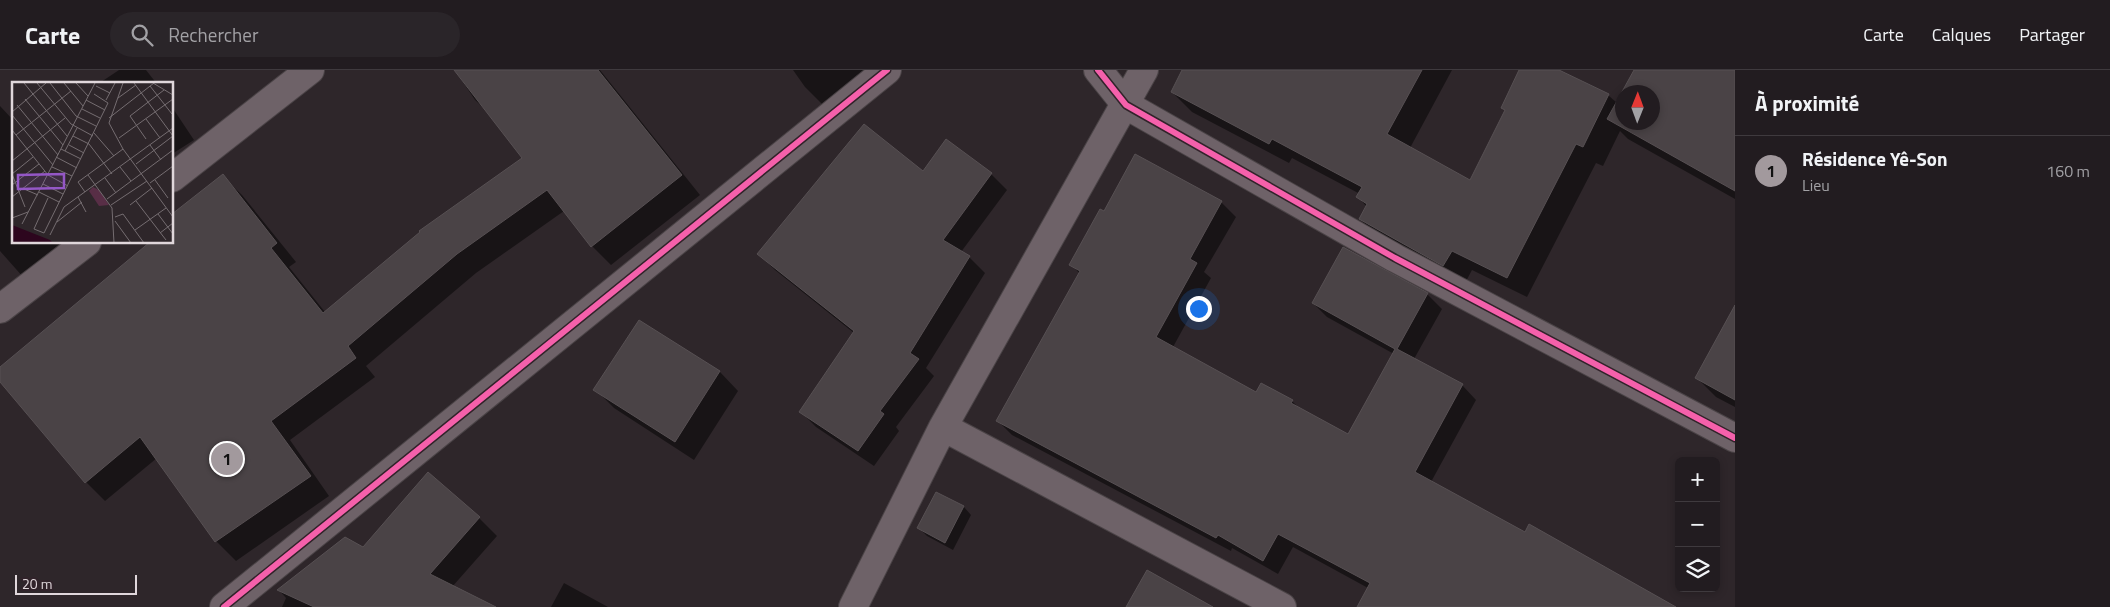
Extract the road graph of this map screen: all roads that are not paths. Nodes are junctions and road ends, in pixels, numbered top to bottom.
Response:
1 (310, 70) edge
2 (887, 70) edge
3 (1098, 70) edge
4 (1144, 70) edge
5 (1126, 105) junction
6 (174, 176) edge
7 (84, 244) edge
8 (0, 308) edge
9 (943, 427) junction
10 (1735, 438) edge
11 (229, 606) edge
12 (854, 607) edge
13 (1282, 607) edge

1 - 6 street
2 - 11 street
3 - 5 street
4 - 5 street
5 - 9 street
5 - 10 street
7 - 8 street
9 - 12 street
9 - 13 street

